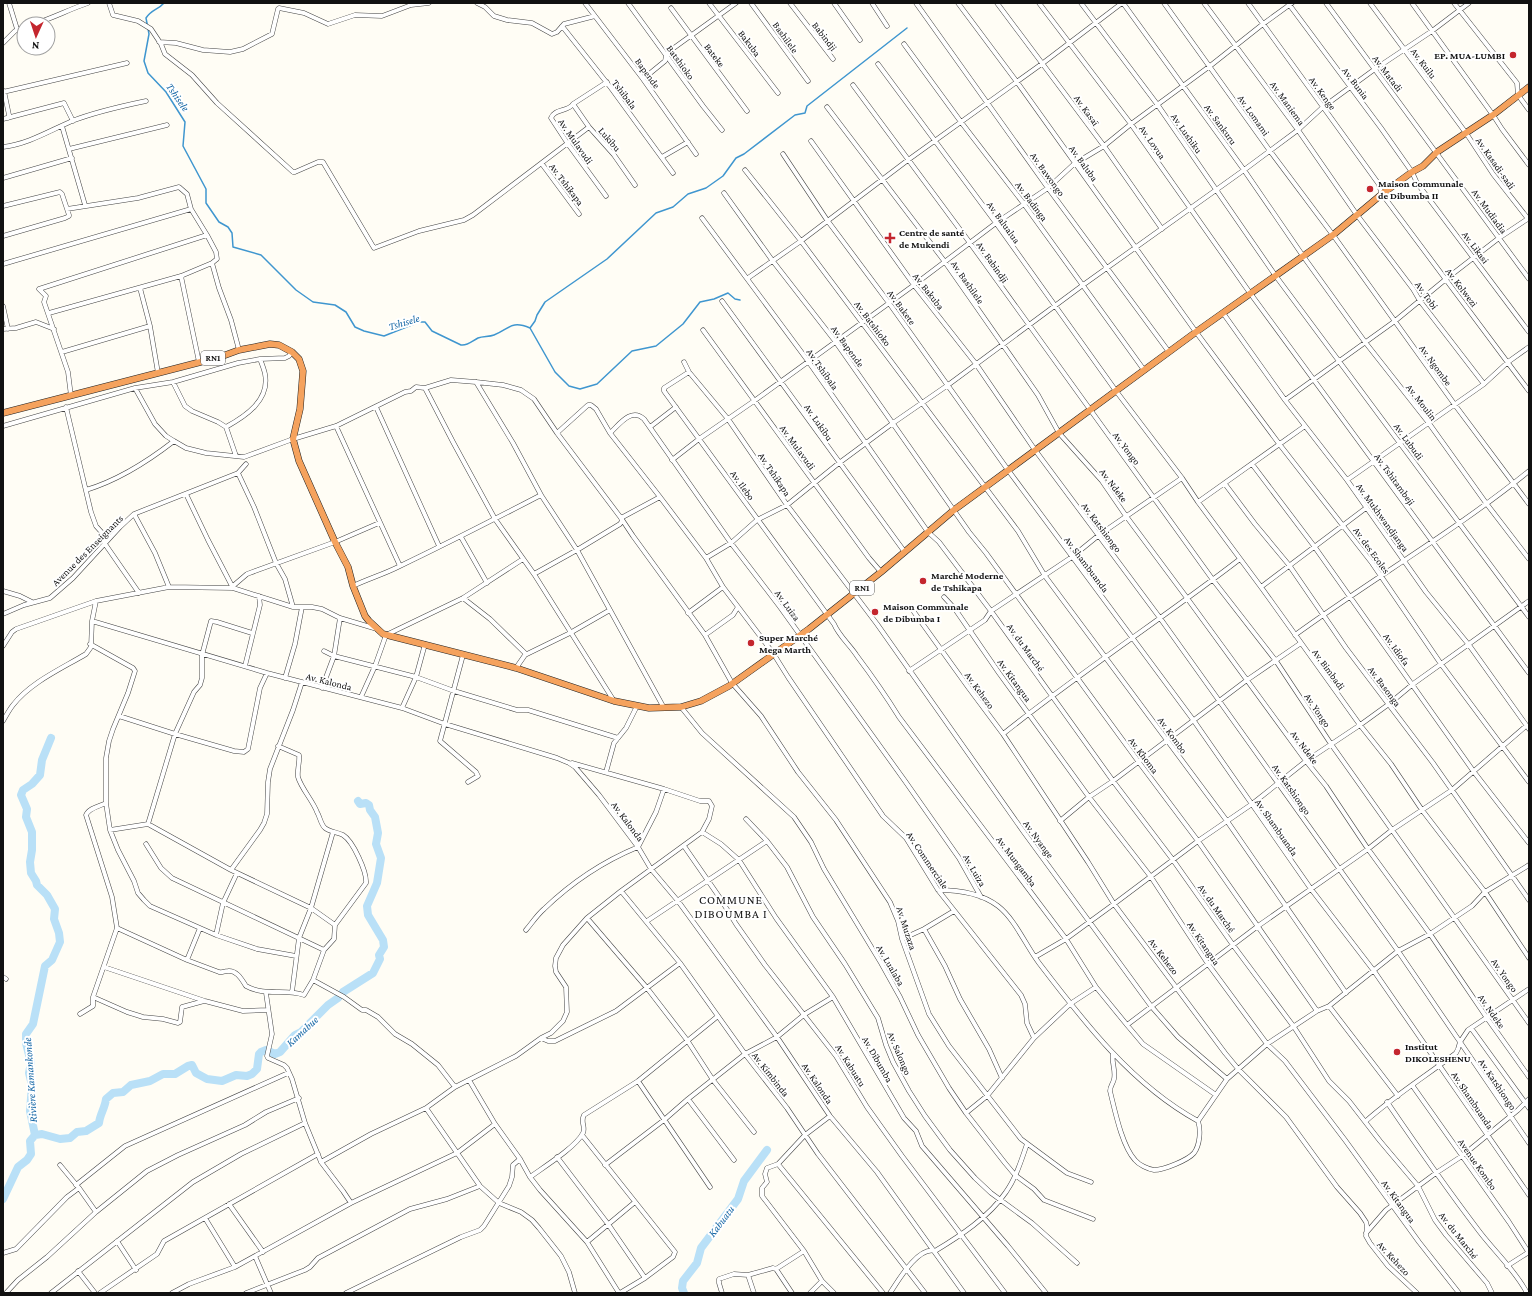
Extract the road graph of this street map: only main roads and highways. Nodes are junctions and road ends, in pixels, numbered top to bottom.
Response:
1 (1529, 86) edge
2 (3, 413) edge

1 - 2 highway, RN1

